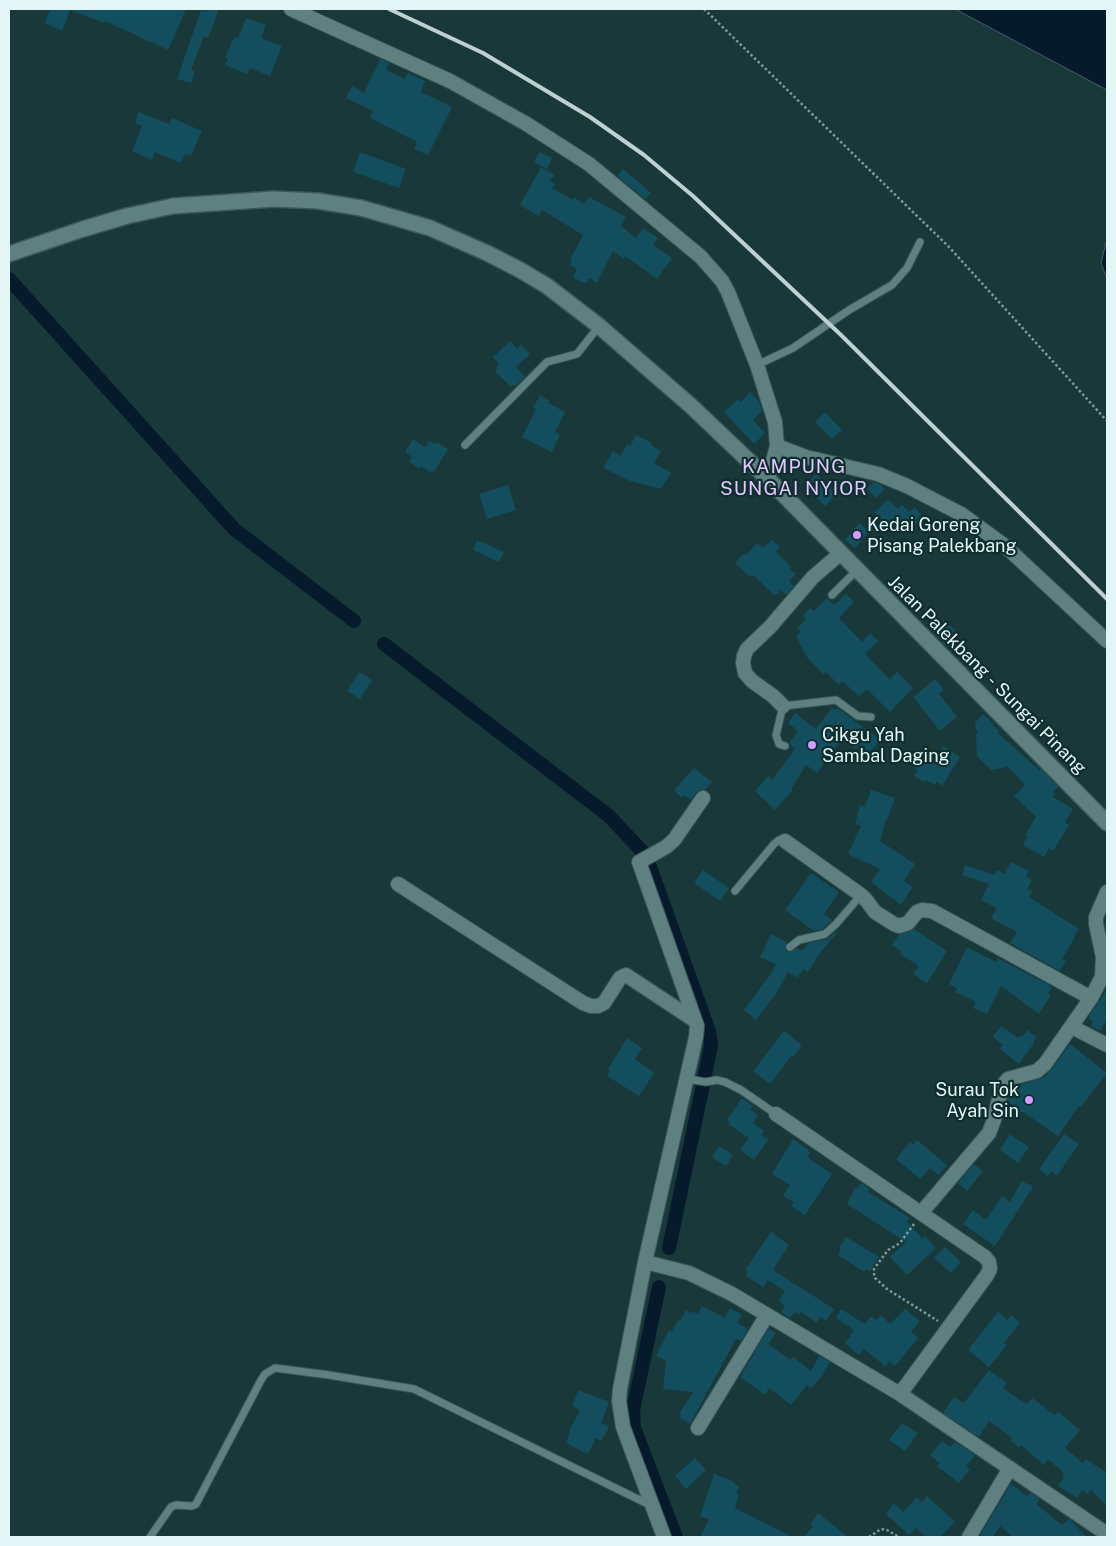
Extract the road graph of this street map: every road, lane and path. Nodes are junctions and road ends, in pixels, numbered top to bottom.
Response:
1 (291, 9) edge
2 (704, 9) edge
3 (920, 242) dead end
4 (9, 254) edge
5 (599, 326) junction
6 (757, 365) junction
7 (1107, 421) edge
8 (465, 445) dead end
9 (777, 446) junction
10 (768, 479) junction
11 (841, 553) junction
12 (857, 570) junction
13 (832, 595) dead end
14 (1107, 641) edge
15 (783, 706) junction
16 (871, 717) dead end
17 (785, 746) dead end
18 (703, 798) dead end
19 (1107, 823) edge
20 (785, 841) joint
21 (398, 884) dead end
22 (735, 891) dead end
23 (1107, 892) edge
24 (861, 895) junction
25 (790, 947) dead end
26 (1091, 998) junction
27 (694, 1020) junction
28 (1072, 1027) junction
29 (1107, 1045) edge
30 (690, 1079) junction
31 (776, 1114) joint
32 (921, 1213) junction
33 (650, 1264) junction
34 (767, 1315) junction
35 (949, 1329) junction
36 (900, 1394) junction
37 (698, 1428) dead end
38 (1010, 1468) junction
39 (652, 1506) junction
40 (1107, 1534) edge
41 (150, 1537) edge
42 (664, 1537) edge
43 (869, 1537) edge
44 (899, 1537) edge
45 (969, 1537) edge

1 - 6 street
2 - 7 path
3 - 6 lane
4 - 5 street, Jalan Palekbang - Sungai Pinang
5 - 8 lane
5 - 10 street, Jalan Palekbang - Sungai Pinang
6 - 9 street
9 - 10 street
9 - 14 street
10 - 11 street, Jalan Palekbang - Sungai Pinang
11 - 12 street, Jalan Palekbang - Sungai Pinang
11 - 15 street
12 - 13 lane
12 - 19 street, Jalan Palekbang - Sungai Pinang
15 - 16 lane
15 - 17 lane
18 - 27 street
20 - 22 lane
20 - 24 street
21 - 27 street
23 - 26 street
24 - 25 lane
24 - 26 street
26 - 28 street
27 - 30 street
28 - 29 street
28 - 32 street
30 - 31 lane
30 - 33 street
31 - 32 street
32 - 35 street
32 - 35 path
33 - 34 street
33 - 39 street
34 - 36 street
34 - 37 street
35 - 36 street
36 - 38 street
38 - 40 street
38 - 45 street
39 - 41 lane
39 - 42 street
43 - 44 path

